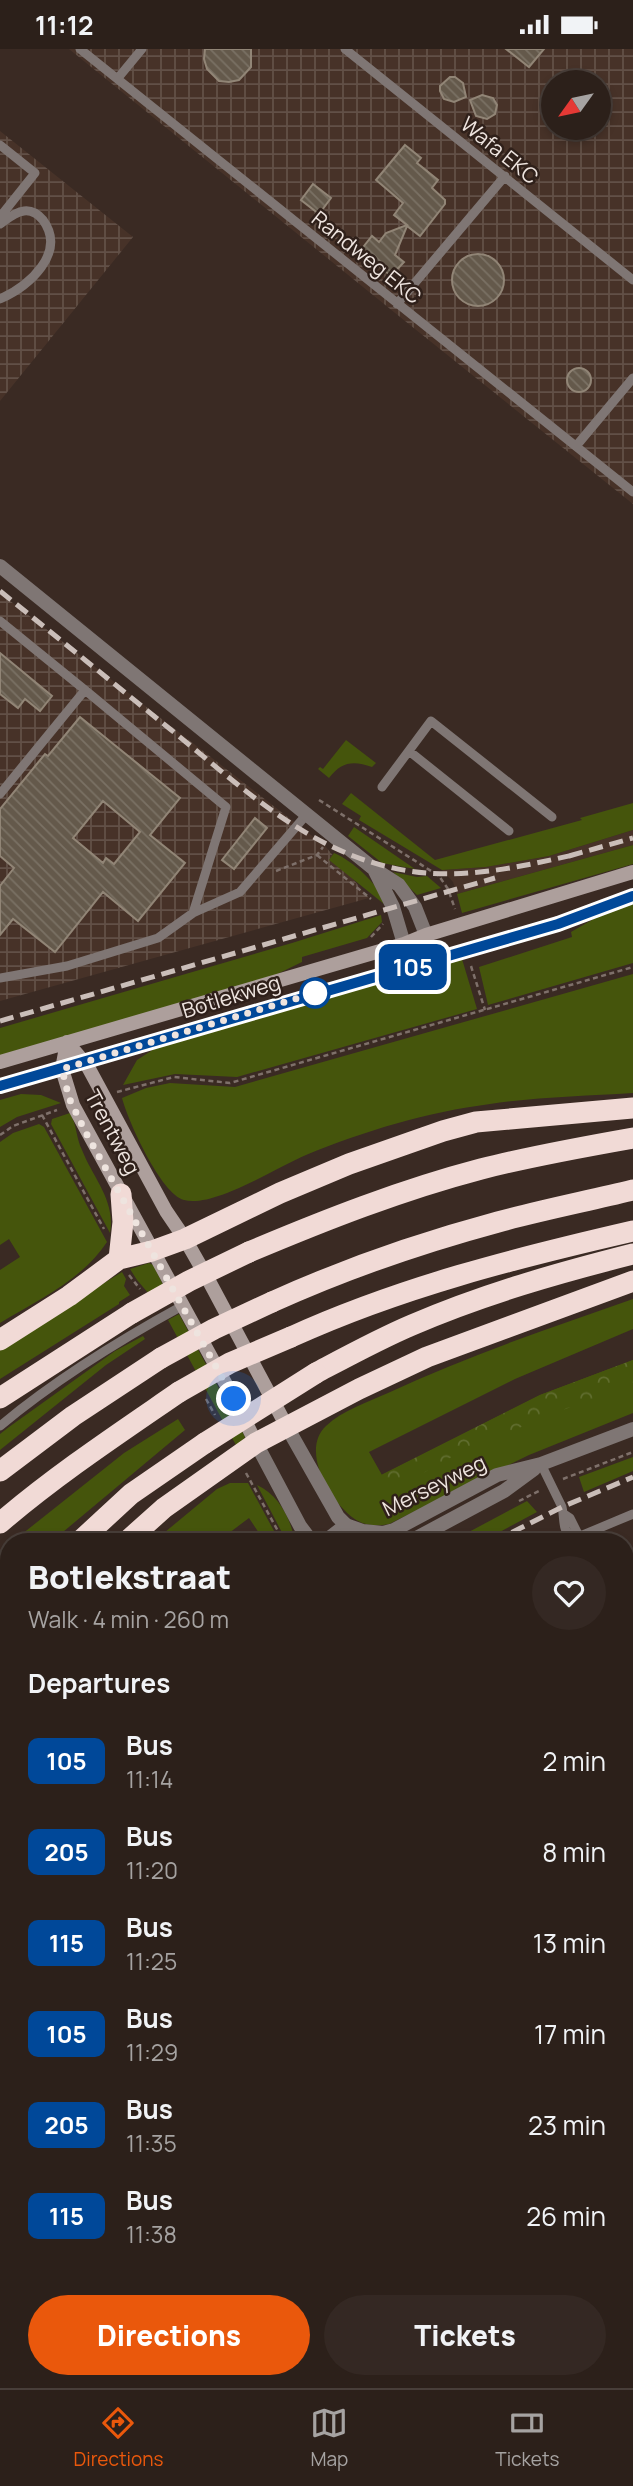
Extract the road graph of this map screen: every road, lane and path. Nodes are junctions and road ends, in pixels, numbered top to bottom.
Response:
1 (80, 49) edge
2 (142, 49) edge
3 (345, 49) edge
4 (118, 78) junction
5 (0, 145) edge
6 (505, 176) junction
7 (0, 217) edge
8 (0, 223) edge
9 (633, 264) edge
10 (629, 277) edge
11 (0, 299) edge
12 (397, 305) junction
13 (633, 378) edge
14 (577, 445) junction
15 (633, 492) edge
16 (0, 566) edge
17 (0, 621) edge
18 (85, 690) junction
19 (409, 751) junction
20 (382, 787) dead end
21 (0, 794) edge
22 (307, 814) junction
23 (552, 817) dead end
24 (509, 831) dead end
25 (332, 835) junction
26 (317, 855) junction
27 (374, 869) junction
28 (633, 872) edge
29 (251, 878) junction
30 (633, 896) edge
31 (375, 902) dead end
32 (193, 912) junction
33 (384, 917) dead end
34 (426, 935) junction
35 (369, 939) dead end
36 (404, 944) junction
37 (423, 964) junction
38 (633, 967) edge
39 (0, 978) edge
40 (67, 1042) junction
41 (0, 1062) edge
42 (85, 1062) junction
43 (62, 1069) junction
44 (0, 1086) edge
45 (104, 1096) junction
46 (72, 1105) junction
47 (633, 1108) edge
48 (0, 1135) edge
49 (633, 1137) edge
50 (633, 1190) edge
51 (121, 1193) junction
52 (633, 1231) edge
53 (185, 1239) junction
54 (152, 1251) junction
55 (633, 1254) edge
56 (119, 1259) junction
57 (633, 1281) edge
58 (182, 1306) junction
59 (0, 1340) edge
60 (0, 1398) edge
61 (0, 1426) edge
62 (287, 1427) junction
63 (633, 1429) edge
64 (256, 1443) junction
65 (633, 1452) edge
66 (541, 1464) junction
67 (0, 1471) edge
68 (551, 1485) junction
69 (511, 1505) dead end
70 (633, 1514) edge
71 (0, 1523) edge
72 (346, 1525) junction
73 (89, 1533) edge
74 (136, 1533) edge
75 (305, 1533) edge
76 (336, 1533) edge
77 (343, 1533) edge
78 (426, 1533) edge
79 (567, 1533) edge
80 (586, 1533) edge

1 - 4 lane, Randweg EKC
2 - 4 lane
3 - 6 lane, Wafa EKC
4 - 12 lane, Randweg EKC
5 - 7 lane
6 - 10 lane, Wafa EKC
6 - 12 lane
8 - 11 lane
9 - 10 lane
12 - 14 lane, Randweg EKC
13 - 14 lane
14 - 15 lane, Randweg EKC
16 - 22 street
17 - 18 lane
18 - 21 lane
18 - 32 lane
19 - 20 lane
19 - 23 lane
19 - 24 lane
22 - 25 street
22 - 29 lane
25 - 26 path
25 - 27 street
26 - 29 path
26 - 31 path
27 - 34 street
27 - 36 street
28 - 34 main road, Botlekweg
29 - 32 lane
30 - 37 main road, Botlekweg
32 - 39 lane
33 - 35 path
34 - 36 main road, Botlekweg
34 - 37 street
36 - 37 street
36 - 40 main road, Botlekweg
37 - 42 main road, Botlekweg
38 - 45 path
40 - 41 main road, Botlekweg
40 - 42 main road, Trentweg
40 - 43 main road, Trentweg
42 - 43 main road, Botlekweg
42 - 45 main road, Trentweg
43 - 44 main road, Botlekweg
43 - 46 main road, Trentweg
45 - 53 main road, Trentweg
46 - 48 path
46 - 51 main road, Trentweg
47 - 53 highway
49 - 60 highway, bridge
50 - 67 highway, bridge
51 - 54 main road, Trentweg
51 - 56 highway
52 - 71 highway, bridge
53 - 54 highway
53 - 62 main road, Trentweg
54 - 56 highway
54 - 58 main road, Trentweg
55 - 73 highway, bridge
56 - 59 highway
57 - 62 highway
58 - 61 lane
58 - 64 main road, Trentweg
62 - 64 highway
62 - 72 street, Trentweg
63 - 66 street, Merseyweg
64 - 74 highway
64 - 75 street, Trentweg
65 - 68 path
66 - 68 lane
66 - 72 street, Merseyweg
66 - 78 street, Merseyweg
68 - 69 path
68 - 79 lane
70 - 80 lane
72 - 76 street
72 - 77 street

